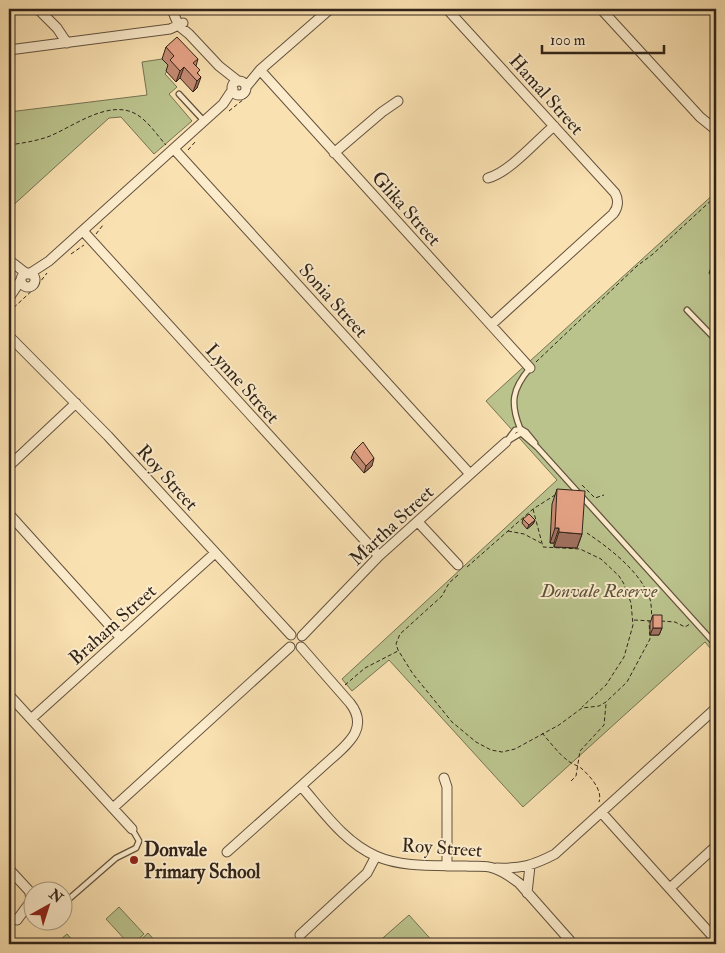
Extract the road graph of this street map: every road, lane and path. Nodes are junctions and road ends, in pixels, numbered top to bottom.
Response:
1 (38, 9) edge
2 (172, 9) edge
3 (177, 9) edge
4 (330, 9) edge
5 (447, 9) edge
6 (602, 9) edge
7 (181, 24) junction
8 (63, 43) junction
9 (9, 50) edge
10 (260, 70) junction
11 (238, 87) junction
12 (179, 94) dead end
13 (398, 101) dead end
14 (204, 122) junction
15 (554, 126) junction
16 (716, 130) edge
17 (9, 145) edge
18 (170, 147) junction
19 (334, 153) junction
20 (488, 178) dead end
21 (716, 196) edge
22 (83, 231) junction
23 (10, 261) edge
24 (27, 279) junction
25 (9, 298) edge
26 (687, 310) dead end
27 (491, 325) junction
28 (9, 330) edge
29 (9, 336) edge
30 (716, 340) edge
31 (18, 344) junction
32 (530, 368) junction
33 (76, 403) junction
34 (518, 431) junction
35 (506, 442) joint
36 (9, 466) edge
37 (470, 474) junction
38 (572, 486) junction
39 (604, 495) dead end
40 (533, 509) junction
41 (9, 514) edge
42 (418, 522) junction
43 (507, 532) junction
44 (587, 533) dead end
45 (543, 544) junction
46 (215, 553) junction
47 (379, 556) junction
48 (458, 565) dead end
49 (633, 620) junction
50 (649, 621) junction
51 (660, 621) edge
52 (690, 624) dead end
53 (291, 635) junction
54 (302, 636) junction
55 (120, 637) junction
56 (716, 645) edge
57 (290, 647) junction
58 (302, 647) junction
59 (398, 650) junction
60 (340, 690) junction
61 (9, 695) edge
62 (606, 702) junction
63 (582, 708) junction
64 (716, 708) edge
65 (31, 719) junction
66 (542, 733) junction
67 (578, 766) junction
68 (444, 778) dead end
69 (572, 781) dead end
70 (302, 786) junction
71 (113, 808) junction
72 (599, 810) junction
73 (132, 829) joint
74 (716, 846) edge
75 (227, 852) dead end
76 (376, 856) junction
77 (446, 866) junction
78 (530, 866) junction
79 (492, 867) junction
80 (9, 869) edge
81 (22, 887) edge
82 (670, 888) junction
83 (527, 893) junction
84 (72, 896) edge
85 (22, 913) edge
86 (9, 927) edge
87 (300, 935) dead end
88 (716, 940) edge
89 (574, 944) edge

1 - 8 street
2 - 7 street
3 - 7 street
4 - 10 street
5 - 15 street, Hamal Street
6 - 16 street
7 - 8 street
7 - 11 street
8 - 9 street
10 - 11 street
10 - 19 street, Glika Street
11 - 14 street
12 - 14 lane
13 - 19 street
14 - 18 street
15 - 20 street
15 - 27 street, Hamal Street
17 - 18 path
18 - 22 street
18 - 37 street, Sonia Street
19 - 27 street, Glika Street
21 - 32 path
22 - 24 street
22 - 47 street, Lynne Street
23 - 24 street
24 - 25 street
26 - 30 lane
27 - 32 street, Glika Street
28 - 31 street, Roy Street
29 - 31 street, Roy Street
31 - 33 street, Roy Street
32 - 34 lane
33 - 36 street
33 - 46 street, Roy Street
34 - 35 lane, Martha Street
34 - 38 lane
35 - 37 street, Martha Street
37 - 42 street, Martha Street
38 - 39 path
38 - 40 path
38 - 56 lane
40 - 43 path
40 - 45 path
41 - 55 street
42 - 47 street, Martha Street
42 - 48 street
43 - 45 path
43 - 59 path
44 - 50 path
45 - 49 path
46 - 53 street, Roy Street
46 - 55 street, Braham Street
47 - 54 street, Martha Street
49 - 50 path
49 - 63 path
50 - 62 path
51 - 52 path
53 - 54 street
53 - 57 street
54 - 58 street
55 - 65 street, Braham Street
57 - 58 street
57 - 71 street
58 - 60 street
59 - 60 path
59 - 66 path
60 - 70 street
61 - 65 street
62 - 63 path
62 - 67 path
63 - 66 path
64 - 72 street
65 - 71 street
66 - 67 path
67 - 69 path
67 - 72 path
68 - 77 street
70 - 75 street
70 - 76 street, Roy Street
71 - 73 street
72 - 78 street
72 - 82 street
73 - 84 lane
74 - 82 street
76 - 77 street, Roy Street
76 - 87 street
77 - 79 street, Roy Street
78 - 79 street, Roy Street
78 - 83 street
79 - 83 street, Roy Street
80 - 81 street
82 - 88 street
83 - 89 street, Roy Street
85 - 86 street

